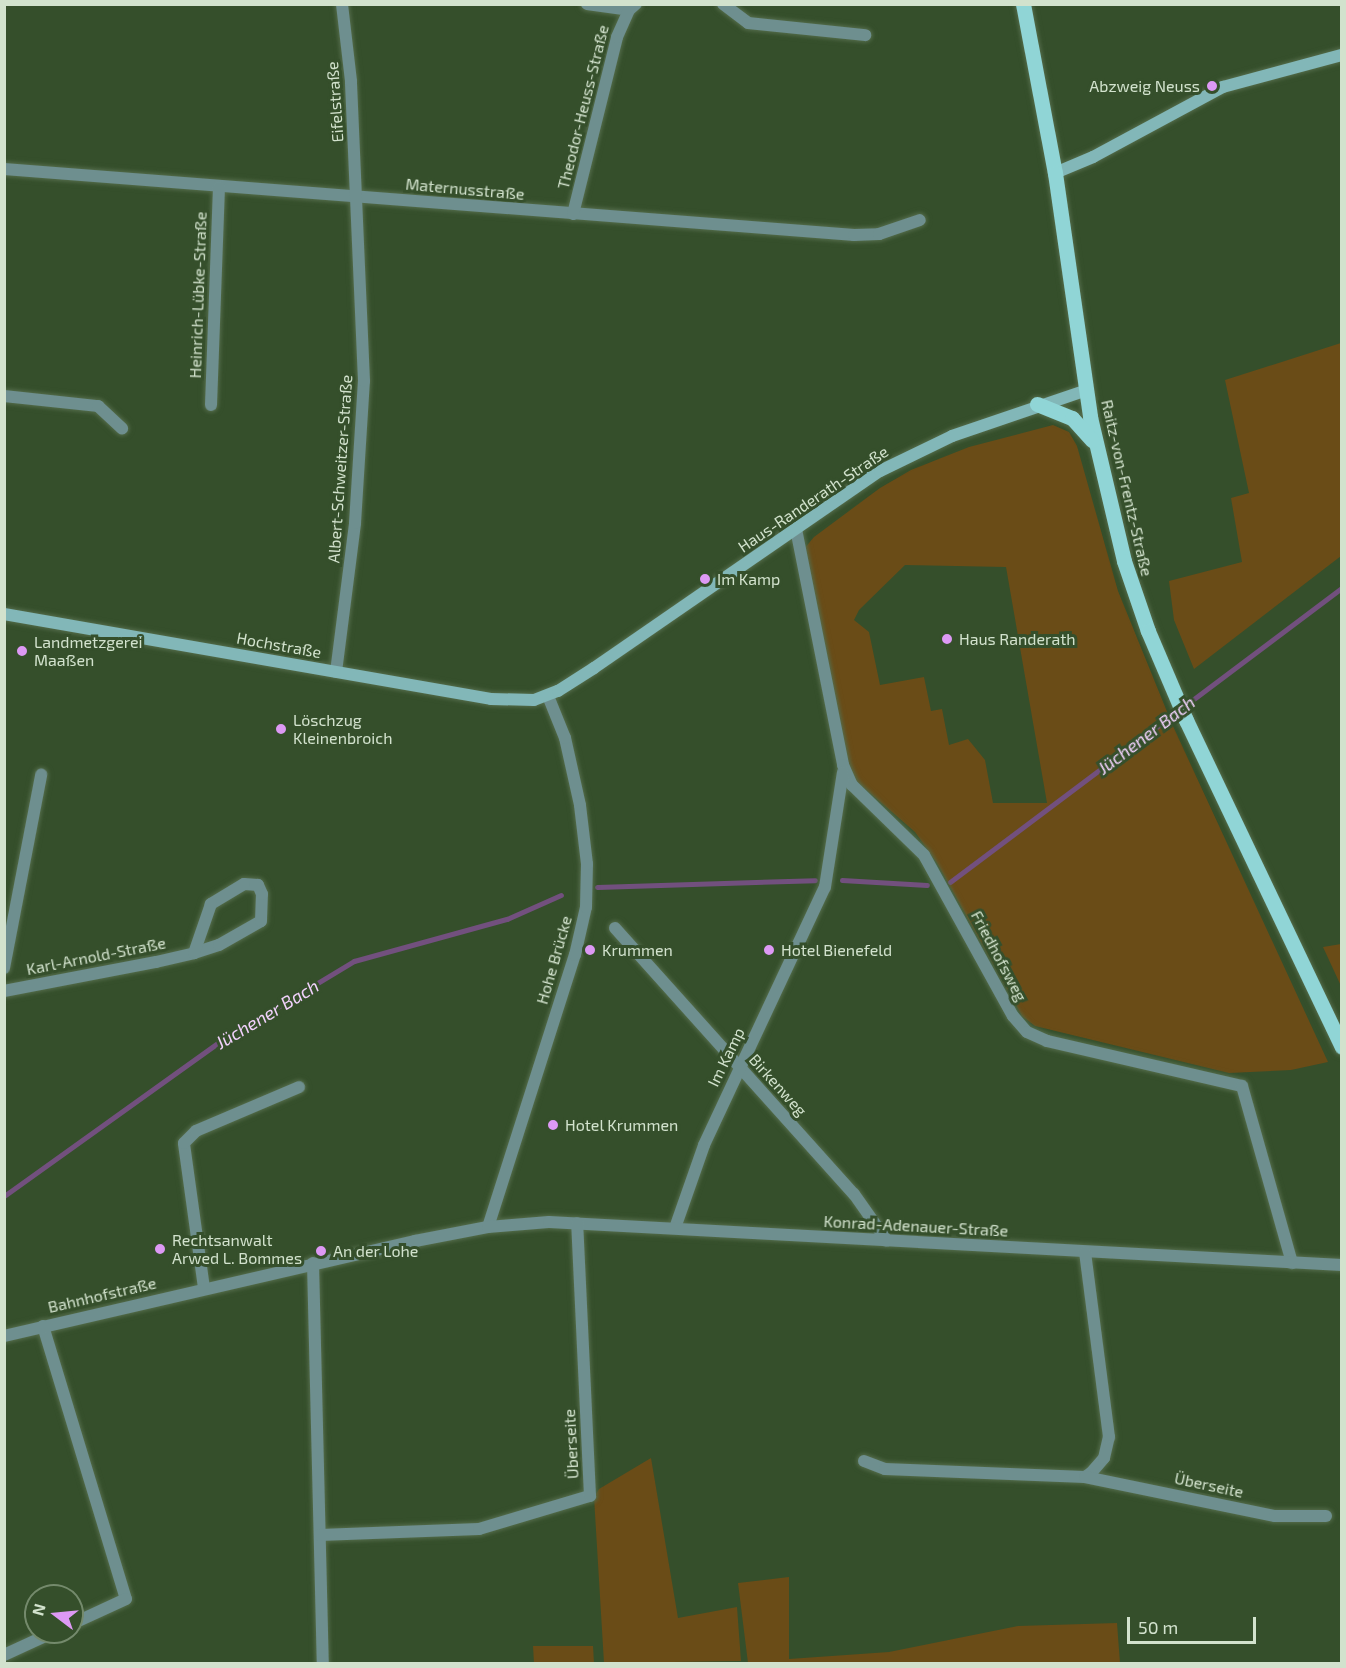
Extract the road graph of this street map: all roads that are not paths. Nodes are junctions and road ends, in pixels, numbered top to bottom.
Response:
1 (342, 4) edge
2 (587, 4) edge
3 (723, 4) edge
4 (1023, 4) edge
5 (632, 7) edge
6 (865, 35) dead end
7 (1341, 55) edge
8 (4, 169) edge
9 (1055, 173) junction
10 (219, 187) junction
11 (357, 196) junction
12 (573, 214) junction
13 (920, 220) dead end
14 (1087, 390) junction
15 (4, 396) edge
16 (1037, 404) junction
17 (211, 405) dead end
18 (123, 428) dead end
19 (1096, 445) junction
20 (796, 529) junction
21 (4, 614) edge
22 (336, 672) junction
23 (548, 696) junction
24 (843, 765) junction
25 (41, 775) dead end
26 (615, 928) dead end
27 (194, 952) junction
28 (4, 968) edge
29 (4, 991) edge
30 (1341, 1047) edge
31 (740, 1068) junction
32 (299, 1087) dead end
33 (577, 1223) junction
34 (488, 1227) junction
35 (675, 1228) junction
36 (887, 1241) junction
37 (1085, 1252) junction
38 (313, 1263) junction
39 (1293, 1263) junction
40 (1341, 1265) edge
41 (204, 1288) junction
42 (43, 1326) junction
43 (4, 1336) edge
44 (864, 1461) dead end
45 (1085, 1477) junction
46 (1326, 1516) dead end
47 (320, 1535) junction
48 (84, 1618) edge
49 (28, 1644) edge
50 (4, 1655) edge
51 (323, 1664) edge

1 - 11 street, Eifelstraße
2 - 5 street
3 - 6 street
4 - 9 main road, Raitz-von-Frentz-Straße
5 - 12 street, Theodor-Heuss-Straße
7 - 9 street
8 - 10 street, Maternusstraße
9 - 14 main road, Raitz-von-Frentz-Straße
10 - 11 street, Maternusstraße
10 - 17 street, Heinrich-Lübke-Straße
11 - 12 street, Maternusstraße
11 - 22 street, Albert-Schweitzer-Straße
12 - 13 street, Maternusstraße
14 - 16 street, Haus-Randerath-Straße
14 - 19 main road, Raitz-von-Frentz-Straße
15 - 18 street
16 - 19 main road
16 - 20 street, Haus-Randerath-Straße
19 - 30 main road, Raitz-von-Frentz-Straße
20 - 23 street, Haus-Randerath-Straße
20 - 24 street, Friedhofsweg
21 - 22 street, Hochstraße
22 - 23 street, Hochstraße
23 - 34 street, Hohe Brücke
24 - 31 street, Im Kamp
24 - 39 street, Friedhofsweg
25 - 28 street
26 - 31 street, Birkenweg
27 - 27 street, Karl-Arnold-Straße
27 - 29 street, Karl-Arnold-Straße
31 - 35 street, Im Kamp
31 - 36 street, Birkenweg
32 - 41 street
33 - 34 street, Konrad-Adenauer-Straße
33 - 35 street, Konrad-Adenauer-Straße
33 - 47 street, Überseite
34 - 38 street, Bahnhofstraße
35 - 36 street, Konrad-Adenauer-Straße
36 - 37 street, Konrad-Adenauer-Straße
37 - 39 street, Konrad-Adenauer-Straße
37 - 45 street
38 - 41 street, Bahnhofstraße
38 - 47 street
39 - 40 street, Konrad-Adenauer-Straße
41 - 42 street, Bahnhofstraße
42 - 43 street, Bahnhofstraße
42 - 48 street
44 - 45 street, Überseite
45 - 46 street, Überseite
47 - 51 street
49 - 50 street

